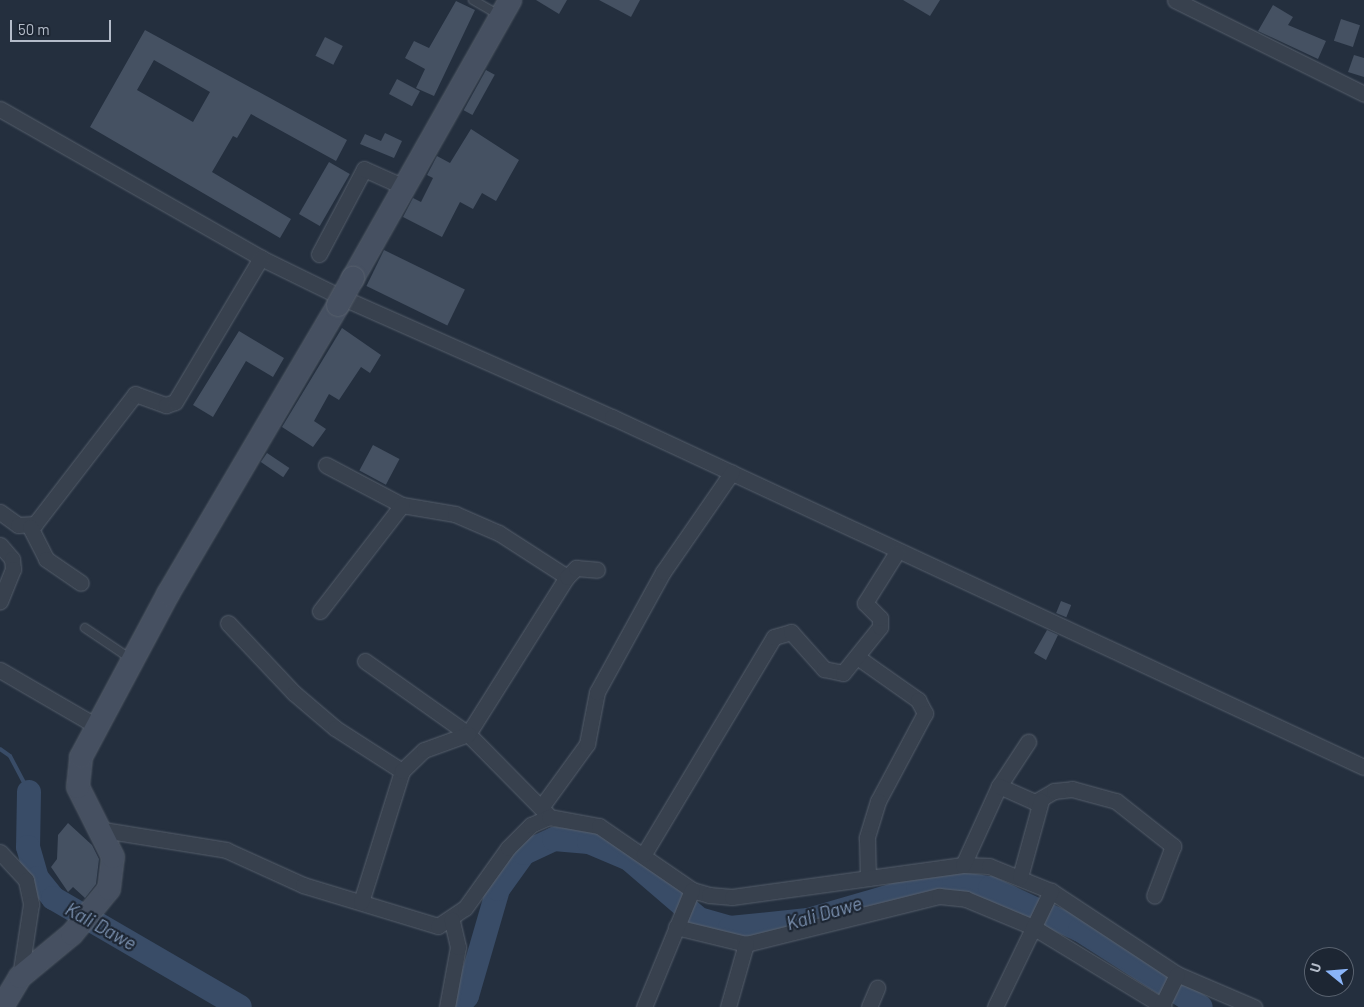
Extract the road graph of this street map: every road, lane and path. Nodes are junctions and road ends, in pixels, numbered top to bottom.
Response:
1 (473, 0) edge
2 (1175, 0) edge
3 (506, 8) edge
4 (1364, 94) edge
5 (0, 109) edge
6 (402, 186) junction
7 (319, 254) dead end
8 (261, 258) junction
9 (326, 465) dead end
10 (732, 472) junction
11 (402, 504) junction
12 (0, 512) edge
13 (30, 527) junction
14 (0, 546) edge
15 (897, 552) junction
16 (597, 570) dead end
17 (566, 577) junction
18 (81, 583) dead end
19 (0, 602) edge
20 (320, 611) dead end
21 (228, 623) dead end
22 (85, 628) dead end
23 (857, 657) junction
24 (133, 660) junction
25 (365, 660) dead end
26 (0, 670) edge
27 (98, 728) junction
28 (468, 734) junction
29 (1028, 742) dead end
30 (1364, 768) edge
31 (402, 771) junction
32 (999, 786) junction
33 (1041, 801) junction
34 (546, 811) junction
35 (97, 829) junction
36 (0, 852) edge
37 (644, 854) junction
38 (963, 864) junction
39 (1020, 877) junction
40 (868, 878) junction
41 (690, 896) junction
42 (1154, 896) dead end
43 (361, 902) junction
44 (1042, 908) junction
45 (452, 920) junction
46 (678, 922) junction
47 (746, 944) junction
48 (1178, 974) junction
49 (20, 977) junction
50 (877, 988) dead end
51 (731, 1006) edge
52 (1163, 1006) edge
53 (2, 1007) edge
54 (446, 1007) edge
55 (644, 1007) edge
56 (869, 1007) edge
57 (995, 1007) edge
58 (1254, 1007) edge

1 - 3 lane
2 - 4 street
3 - 6 main road
5 - 8 street
6 - 7 street
6 - 24 main road, bridge
8 - 10 street
8 - 13 street
9 - 11 street
10 - 15 street
10 - 34 street
11 - 17 street
11 - 20 street
12 - 13 street
13 - 18 street
14 - 19 street
15 - 23 street
15 - 30 street
16 - 17 street
17 - 28 street
21 - 31 street
22 - 24 lane
23 - 37 street
23 - 40 street
24 - 27 main road
25 - 28 street
26 - 27 street
27 - 35 main road
28 - 31 street
28 - 34 street
29 - 32 street
31 - 43 street
32 - 33 street
32 - 38 street
33 - 39 street
33 - 42 street
34 - 37 street
34 - 45 street
35 - 43 street
35 - 49 main road
36 - 49 street
37 - 41 street
38 - 39 street
38 - 40 street
39 - 44 street
40 - 41 street
41 - 46 street
43 - 45 street
44 - 47 street
44 - 48 street
44 - 52 street
44 - 57 street
45 - 54 street
46 - 47 street
46 - 55 street
47 - 51 street
48 - 52 street
48 - 58 street
49 - 53 main road
50 - 56 street

